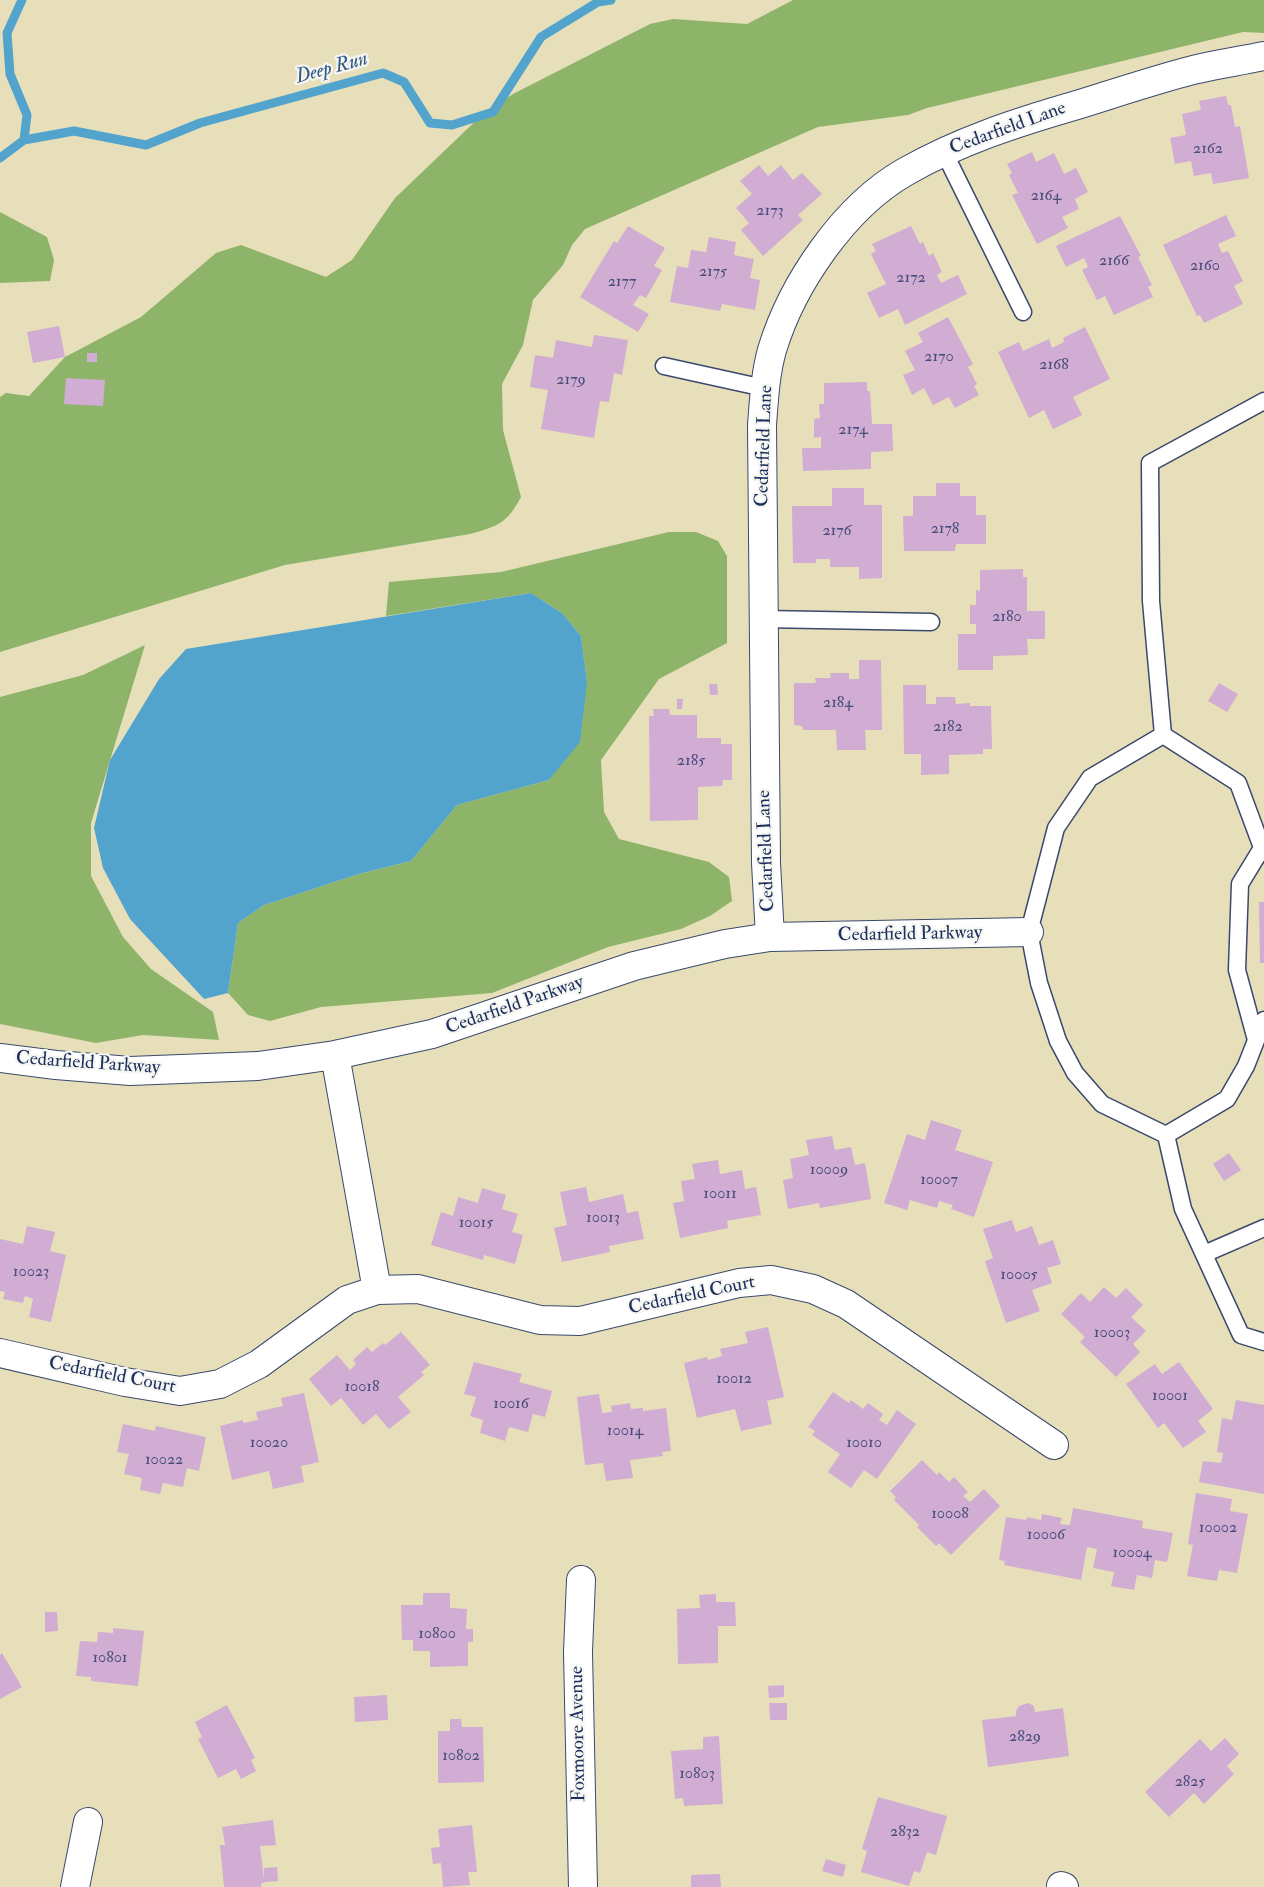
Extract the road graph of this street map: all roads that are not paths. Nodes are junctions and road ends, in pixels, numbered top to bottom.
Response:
1 (1264, 56) edge
2 (944, 152) junction
3 (1023, 312) dead end
4 (664, 366) dead end
5 (764, 388) junction
6 (1264, 402) edge
7 (763, 619) junction
8 (931, 622) dead end
9 (1162, 735) junction
10 (1263, 851) edge
11 (1029, 932) junction
12 (770, 937) junction
13 (1264, 1020) edge
14 (1256, 1040) junction
15 (335, 1055) junction
16 (0, 1058) edge
17 (1166, 1135) junction
18 (1264, 1228) edge
19 (1204, 1254) junction
20 (377, 1290) junction
21 (1264, 1342) edge
22 (0, 1353) edge
23 (1054, 1445) dead end
24 (581, 1580) dead end
25 (88, 1822) dead end
26 (75, 1887) edge
27 (583, 1887) edge

1 - 2 street, Cedarfield Lane
2 - 3 lane
2 - 5 street, Cedarfield Lane
4 - 5 lane
5 - 7 street, Cedarfield Lane
6 - 9 lane
7 - 8 lane
7 - 12 street, Cedarfield Lane
9 - 10 lane
9 - 11 lane
10 - 14 lane
11 - 12 street, Cedarfield Parkway
11 - 17 lane
12 - 15 street, Cedarfield Parkway
13 - 14 lane
14 - 17 lane
15 - 16 street, Cedarfield Parkway
15 - 20 street
17 - 19 lane
18 - 19 lane
19 - 21 lane
20 - 22 street, Cedarfield Court
20 - 23 street, Cedarfield Court
24 - 27 street, Foxmoore Avenue
25 - 26 street

